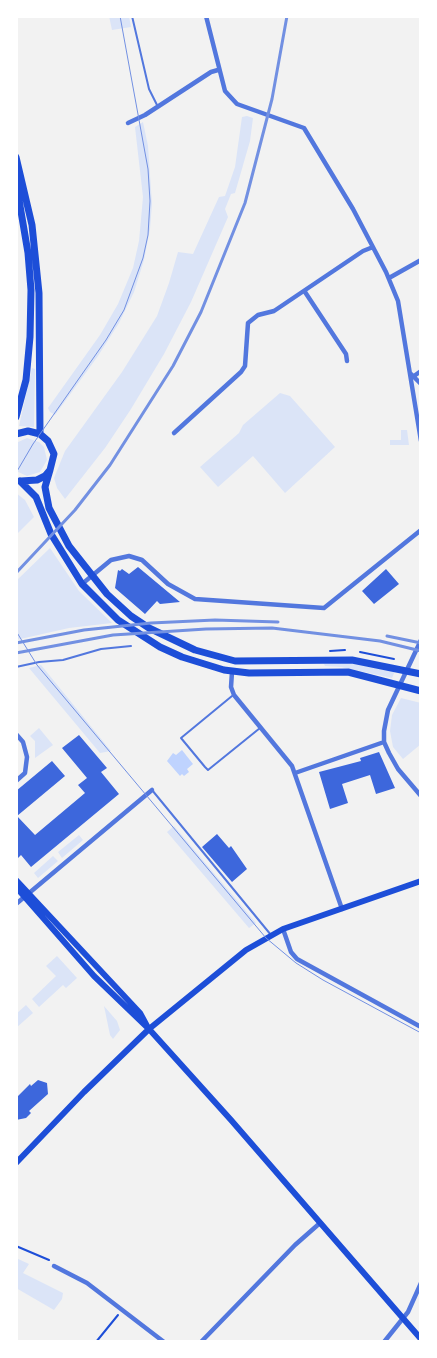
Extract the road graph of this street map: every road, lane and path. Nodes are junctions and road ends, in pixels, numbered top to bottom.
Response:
1 (132, 16) edge
2 (206, 16) edge
3 (218, 70) junction
4 (158, 107) junction
5 (128, 123) dead end
6 (16, 157) edge
7 (16, 182) edge
8 (374, 247) junction
9 (421, 260) edge
10 (389, 278) junction
11 (305, 292) junction
12 (347, 361) dead end
13 (421, 371) edge
14 (410, 373) junction
15 (414, 376) junction
16 (421, 384) edge
17 (16, 417) edge
18 (421, 421) edge
19 (419, 428) junction
20 (174, 433) dead end
21 (16, 434) edge
22 (40, 434) junction
23 (421, 441) edge
24 (50, 470) junction
25 (18, 480) edge
26 (421, 530) edge
27 (91, 576) junction
28 (82, 584) junction
29 (421, 640) edge
30 (131, 646) dead end
31 (235, 661) junction
32 (16, 667) edge
33 (232, 672) junction
34 (421, 674) edge
35 (421, 691) edge
36 (234, 695) junction
37 (261, 727) junction
38 (16, 734) edge
39 (384, 742) junction
40 (295, 773) junction
41 (16, 781) edge
42 (152, 790) joint
43 (420, 793) edge
44 (16, 880) edge
45 (421, 881) edge
46 (16, 887) edge
47 (26, 895) junction
48 (16, 904) edge
49 (342, 909) junction
50 (283, 930) junction
51 (271, 935) junction
52 (421, 1027) edge
53 (149, 1029) junction
54 (16, 1163) edge
55 (320, 1223) junction
56 (16, 1246) edge
57 (50, 1260) dead end
58 (54, 1266) dead end
59 (421, 1283) edge
60 (121, 1311) junction
61 (403, 1318) junction
62 (421, 1339) edge
63 (96, 1342) edge
64 (164, 1342) edge
65 (201, 1342) edge
66 (384, 1342) edge

1 - 4 lane
2 - 3 street
3 - 4 street
3 - 8 street
4 - 5 street
6 - 22 main road
7 - 17 main road
8 - 10 street
8 - 11 street
9 - 10 street
10 - 14 street
11 - 12 street
11 - 20 street
13 - 15 street
14 - 15 street
14 - 19 street
15 - 16 street
18 - 19 street
19 - 23 street
21 - 22 main road
22 - 24 main road
24 - 25 main road
24 - 27 main road
25 - 28 main road
26 - 27 street
27 - 28 street
27 - 31 main road
28 - 33 main road
29 - 39 street
30 - 32 lane
31 - 33 main road
31 - 34 main road
33 - 35 main road
33 - 36 street
36 - 37 street
36 - 37 lane
37 - 40 street
38 - 41 street
39 - 40 street
39 - 43 street
40 - 49 street
42 - 47 street
42 - 51 lane
44 - 47 main road
45 - 49 main road
46 - 47 main road
47 - 48 street
47 - 53 main road
49 - 50 main road
50 - 51 main road
50 - 52 street
51 - 53 main road
53 - 54 main road
53 - 55 main road
55 - 61 main road
55 - 65 street
56 - 57 path
58 - 60 street
59 - 61 street
60 - 63 path
60 - 64 street
61 - 62 main road
61 - 66 street

